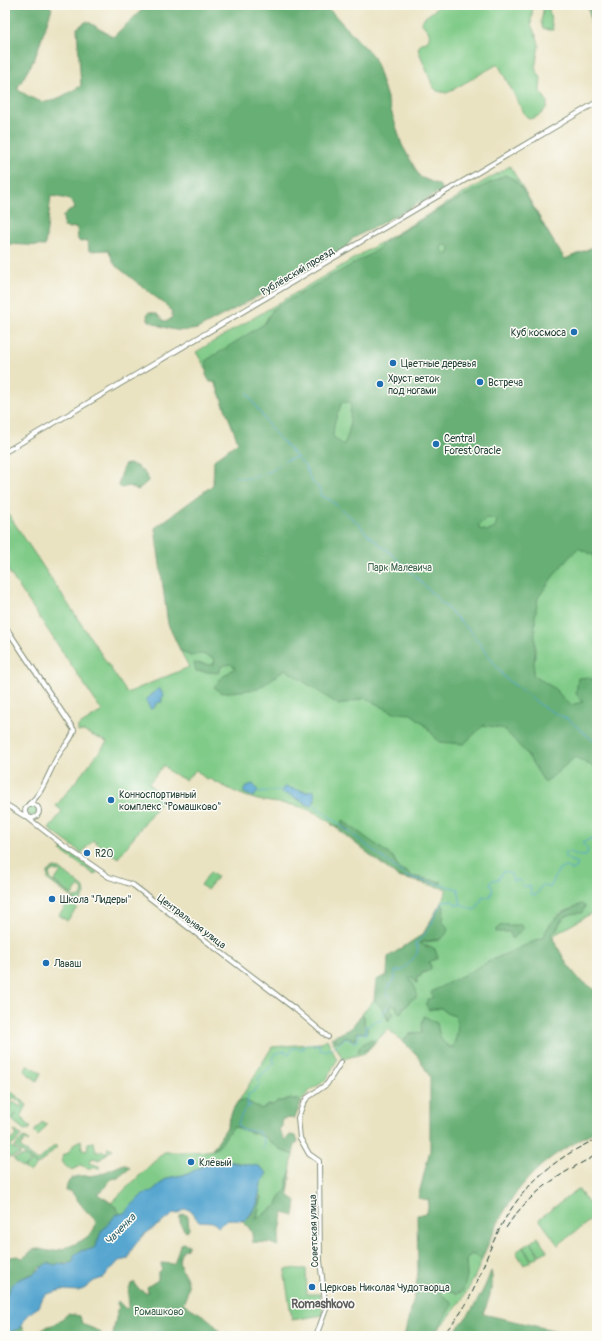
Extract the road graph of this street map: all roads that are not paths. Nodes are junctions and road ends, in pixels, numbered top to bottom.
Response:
1 (597, 102) edge
2 (5, 452) edge
3 (5, 626) edge
4 (39, 795) junction
5 (5, 804) edge
6 (28, 805) junction
7 (12, 808) junction
8 (39, 812) junction
9 (27, 817) junction
10 (41, 828) junction
11 (328, 1037) dead end
12 (341, 1062) dead end
13 (316, 1336) edge

1 - 2 street, Рублёвский проезд
3 - 4 street
4 - 6 street
4 - 8 street
5 - 7 street, Центральная улица
6 - 7 street
6 - 8 street
6 - 9 street
7 - 9 street, Центральная улица
8 - 9 street
8 - 10 street
9 - 10 street, Центральная улица
10 - 11 street, Центральная улица
12 - 13 street, Советская улица

